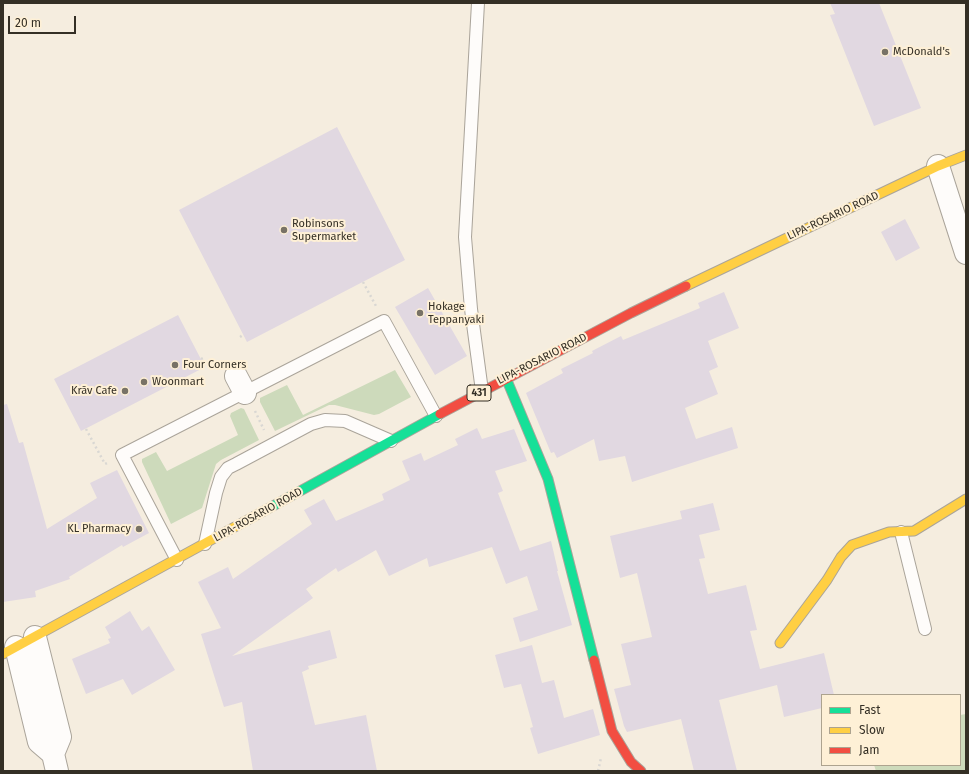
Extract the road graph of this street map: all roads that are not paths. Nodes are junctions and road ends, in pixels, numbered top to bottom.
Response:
1 (478, 3) edge
2 (966, 155) edge
3 (938, 166) junction
4 (966, 253) edge
5 (506, 378) junction
6 (482, 391) junction
7 (436, 416) junction
8 (391, 441) junction
9 (966, 499) edge
10 (901, 532) junction
11 (205, 544) junction
12 (177, 560) junction
13 (925, 629) dead end
14 (780, 643) dead end
15 (18, 646) edge
16 (55, 763) edge
17 (641, 771) edge

1 - 6 lane
2 - 3 main road, LIPA-ROSARIO ROAD / 431
3 - 4 street
3 - 5 main road, LIPA-ROSARIO ROAD / 431
5 - 6 main road, LIPA-ROSARIO ROAD / 431
5 - 17 main road
6 - 7 main road, LIPA-ROSARIO ROAD / 431
7 - 8 main road, LIPA-ROSARIO ROAD / 431
7 - 12 lane
8 - 11 main road, LIPA-ROSARIO ROAD / 431
8 - 11 lane
9 - 10 main road
10 - 13 lane
10 - 14 main road
11 - 12 main road, LIPA-ROSARIO ROAD / 431
12 - 15 main road, LIPA-ROSARIO ROAD / 431
15 - 16 street

